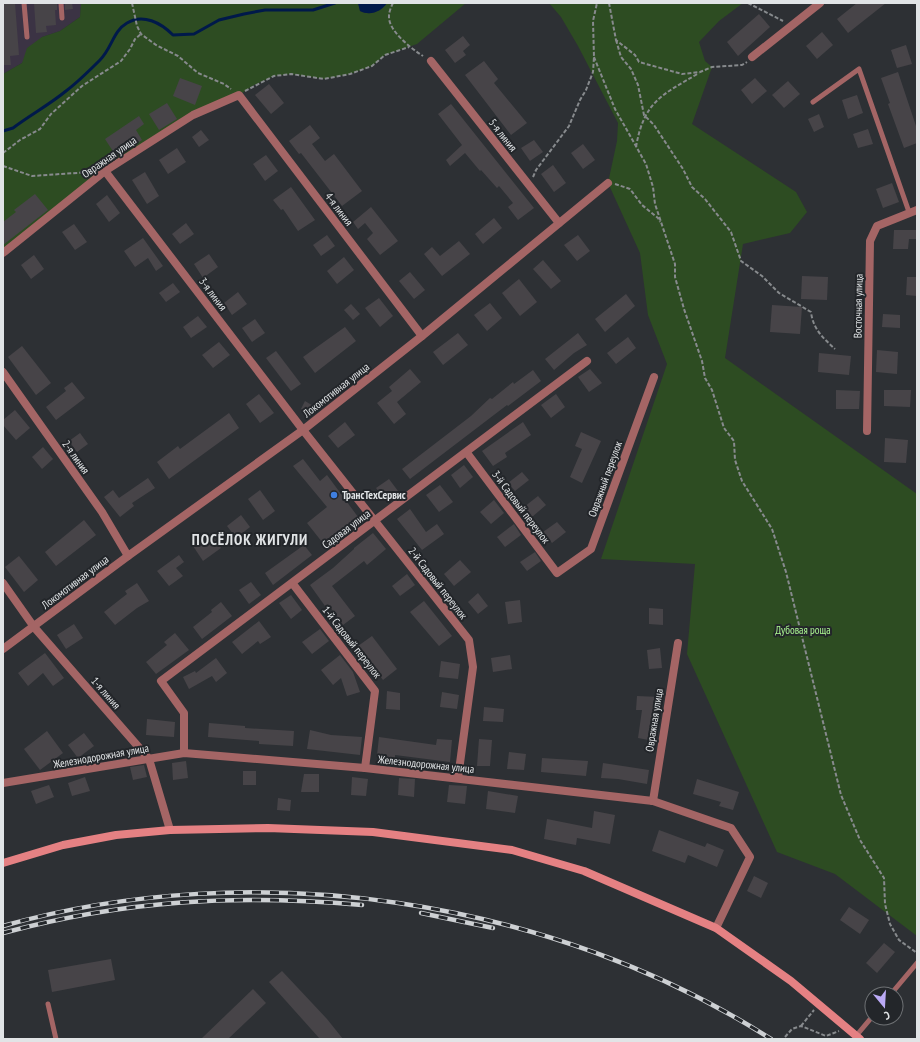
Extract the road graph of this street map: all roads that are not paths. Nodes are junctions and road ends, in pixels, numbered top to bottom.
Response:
1 (24, 3) edge
2 (61, 3) edge
3 (820, 3) edge
4 (62, 18) dead end
5 (27, 37) dead end
6 (752, 57) road end
7 (431, 61) road end
8 (239, 95) joint
9 (813, 102) dead end
10 (105, 171) junction
11 (608, 183) road end
12 (913, 211) edge
13 (559, 223) junction
14 (3, 253) edge
15 (422, 336) junction
16 (587, 362) dead end
17 (3, 372) edge
18 (654, 377) dead end
19 (303, 430) junction
20 (868, 431) dead end
21 (467, 453) junction
22 (375, 521) junction
23 (128, 556) junction
24 (557, 573) joint
25 (3, 583) edge
26 (293, 584) junction
27 (34, 627) junction
28 (678, 643) dead end
29 (3, 648) edge
30 (184, 753) junction
31 (149, 759) junction
32 (365, 768) junction
33 (458, 778) junction
34 (3, 784) edge
35 (653, 801) junction
36 (170, 830) junction
37 (3, 863) edge
38 (716, 928) junction
39 (917, 963) edge
40 (898, 986) edge
41 (48, 1004) dead end
42 (866, 1026) edge
43 (858, 1037) edge
44 (56, 1039) edge

1 - 5 lane
2 - 4 lane
3 - 6 street
7 - 13 street, 5-я линия
8 - 10 street, Овражная улица
8 - 15 street, 4-я линия
9 - 12 lane
10 - 14 street, Овражная улица
10 - 19 street, 3-я линия
11 - 13 street, Локомотивная улица
12 - 20 street, Восточная улица
13 - 15 street, Локомотивная улица
15 - 19 street, Локомотивная улица
16 - 21 street, Садовая улица
17 - 23 street, 2-я линия
18 - 24 street, Овражный переулок
19 - 22 street, 2-й Садовый переулок
19 - 23 street, Локомотивная улица
21 - 22 street, Садовая улица
21 - 24 street, 3-й Садовый переулок
22 - 26 street, Садовая улица
22 - 33 street, 2-й Садовый переулок
23 - 27 street, Локомотивная улица
25 - 27 street, 1-я линия
26 - 30 street, Садовая улица
26 - 32 street, 1-й Садовый переулок
27 - 29 street, Локомотивная улица
27 - 31 street, 1-я линия
28 - 35 street, Овражная улица
30 - 31 street, Железнодорожная улица
30 - 32 street, Железнодорожная улица
31 - 34 street, Железнодорожная улица
31 - 36 street, 1-я линия
32 - 33 street, Железнодорожная улица
33 - 35 street, Железнодорожная улица
35 - 38 street, Железнодорожная улица
36 - 37 street
36 - 38 street
38 - 43 street
39 - 40 lane
41 - 44 lane
42 - 43 lane

